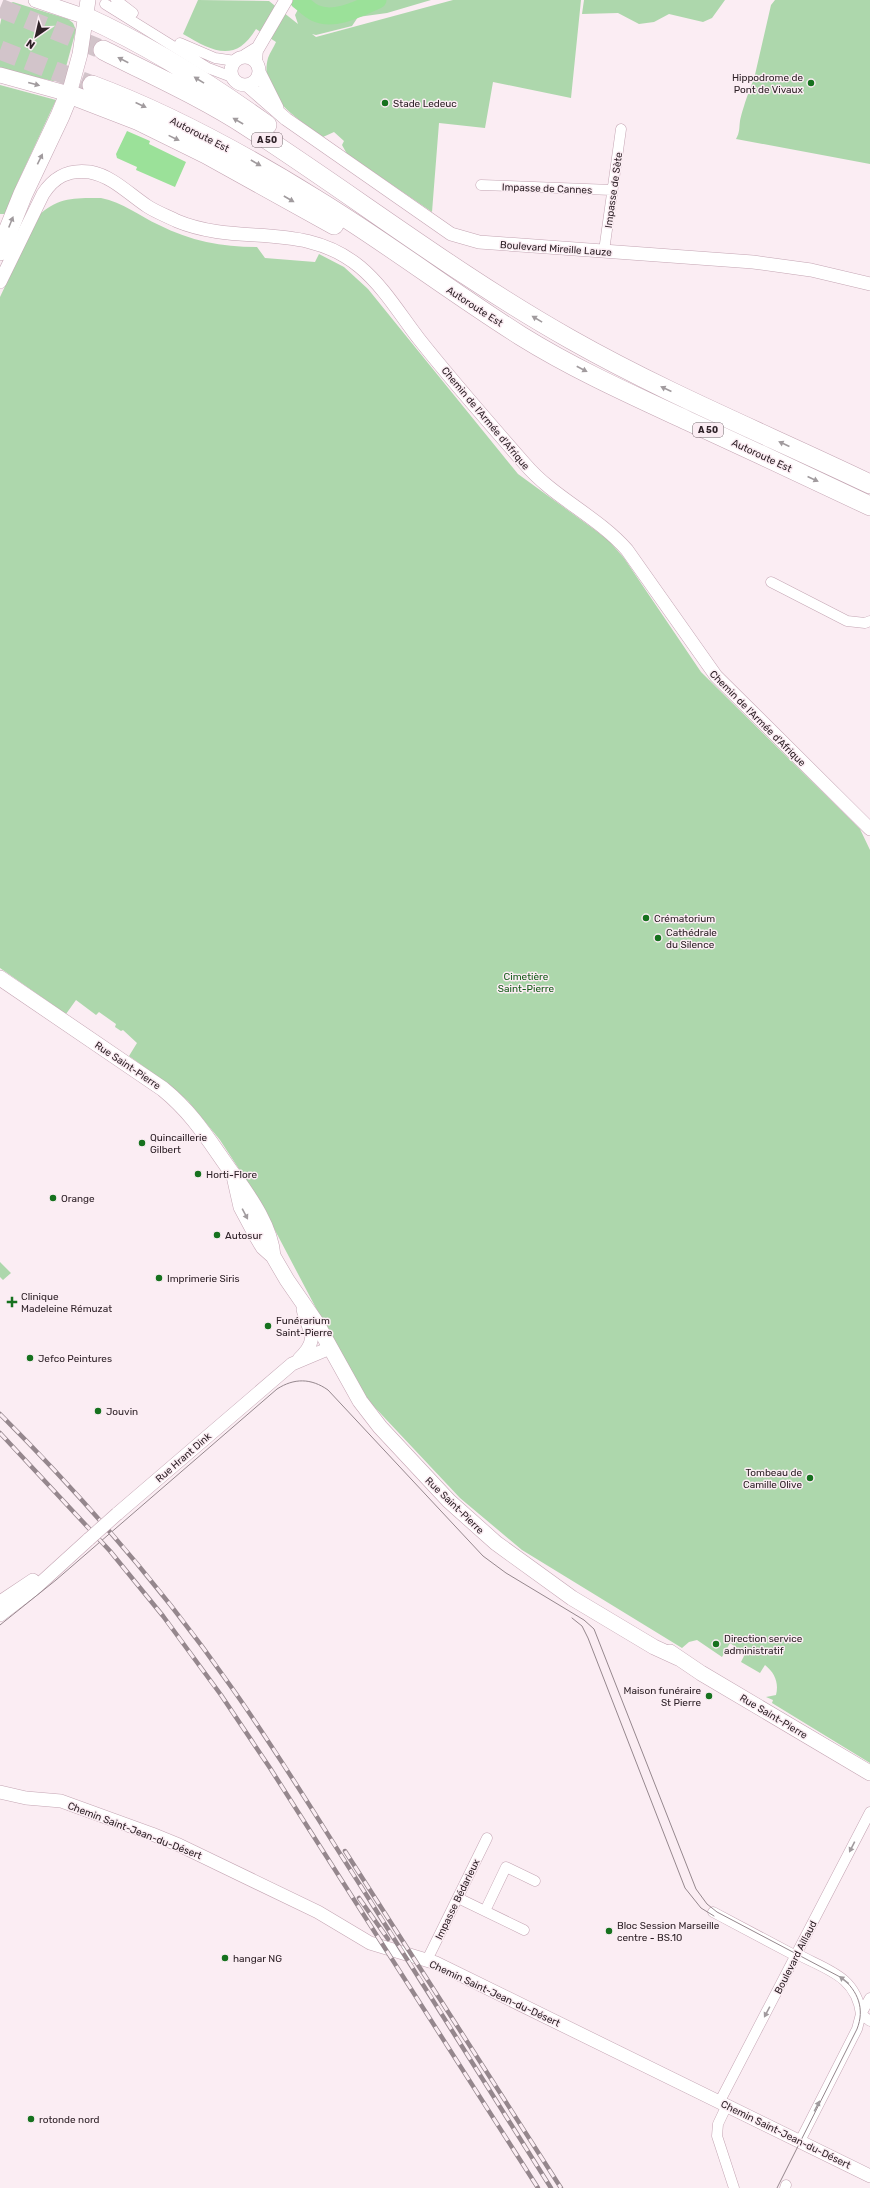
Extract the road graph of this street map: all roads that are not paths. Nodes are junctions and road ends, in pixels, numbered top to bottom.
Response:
1 (36, 0) edge
2 (116, 0) edge
3 (286, 0) edge
4 (105, 4) dead end
5 (87, 8) edge
6 (258, 48) junction
7 (103, 50) tunnel mouth
8 (240, 59) junction
9 (258, 67) junction
10 (0, 75) edge
11 (232, 77) junction
12 (92, 85) tunnel mouth
13 (247, 85) junction
14 (69, 94) junction
15 (279, 113) junction
16 (621, 129) dead end
17 (481, 185) dead end
18 (612, 190) junction
19 (421, 245) junction
20 (0, 251) edge
21 (604, 251) junction
22 (0, 282) edge
23 (870, 284) edge
24 (472, 305) junction
25 (870, 484) edge
26 (870, 506) edge
27 (771, 582) dead end
28 (870, 621) edge
29 (870, 829) edge
30 (0, 978) edge
31 (302, 1303) junction
32 (326, 1350) junction
33 (299, 1359) junction
34 (68, 1558) junction
35 (0, 1602) edge
36 (0, 1615) edge
37 (870, 1773) edge
38 (0, 1792) edge
39 (870, 1812) edge
40 (487, 1838) dead end
41 (535, 1881) dead end
42 (458, 1898) junction
43 (485, 1911) junction
44 (712, 1912) dead end
45 (524, 1930) dead end
46 (796, 1955) junction
47 (427, 1960) junction
48 (870, 1998) edge
49 (861, 2014) junction
50 (870, 2021) edge
51 (723, 2103) junction
52 (800, 2141) junction
53 (870, 2176) edge
54 (734, 2188) edge

1 - 5 main road
2 - 8 street
3 - 6 street
4 - 11 street
5 - 14 main road
19 -> 5 highway
6 - 8 street
6 - 9 street
19 -> 7 highway, Autoroute Est / A 50
8 - 9 street
8 - 11 street
9 - 13 street
9 - 15 street, Boulevard Mireille Lauze
10 -> 14 main road
11 - 13 street
12 -> 24 highway, Autoroute Est / A 50
13 - 15 street, Boulevard Mireille Lauze
20 -> 14 highway
14 -> 24 highway
15 - 21 street, Boulevard Mireille Lauze
16 - 18 street, Impasse de Sète
17 - 18 street, Impasse de Cannes
18 - 21 street, Impasse de Sète
25 -> 19 highway, Autoroute Est / A 50
21 - 23 street, Boulevard Mireille Lauze
22 - 29 street, Chemin de l'Armée d'Afrique
24 -> 26 highway, Autoroute Est / A 50
27 - 28 street
30 - 31 main road, Rue Saint-Pierre
31 - 32 main road, Rue Saint-Pierre
31 - 33 street, Rue Hrant Dink
32 - 33 street, Rue Hrant Dink
32 - 37 main road, Rue Saint-Pierre
33 - 34 street, Rue Hrant Dink, bridge
34 - 35 street, Rue Hrant Dink
34 - 36 street, Rue Hrant Dink
38 - 47 street, Chemin Saint-Jean-du-Désert
39 -> 46 street, Boulevard Aillaud
40 - 42 street, Impasse Bédarieux
41 - 43 street
42 - 43 street
42 - 47 street, Impasse Bédarieux
43 - 45 street
44 - 46 street
49 -> 46 street
46 -> 51 street, Boulevard Aillaud
47 - 51 street, Chemin Saint-Jean-du-Désert
48 - 49 street
49 - 50 street
52 -> 49 street
51 - 52 street, Chemin Saint-Jean-du-Désert
51 - 54 street, Boulevard Aillaud
52 - 53 street, Chemin Saint-Jean-du-Désert

